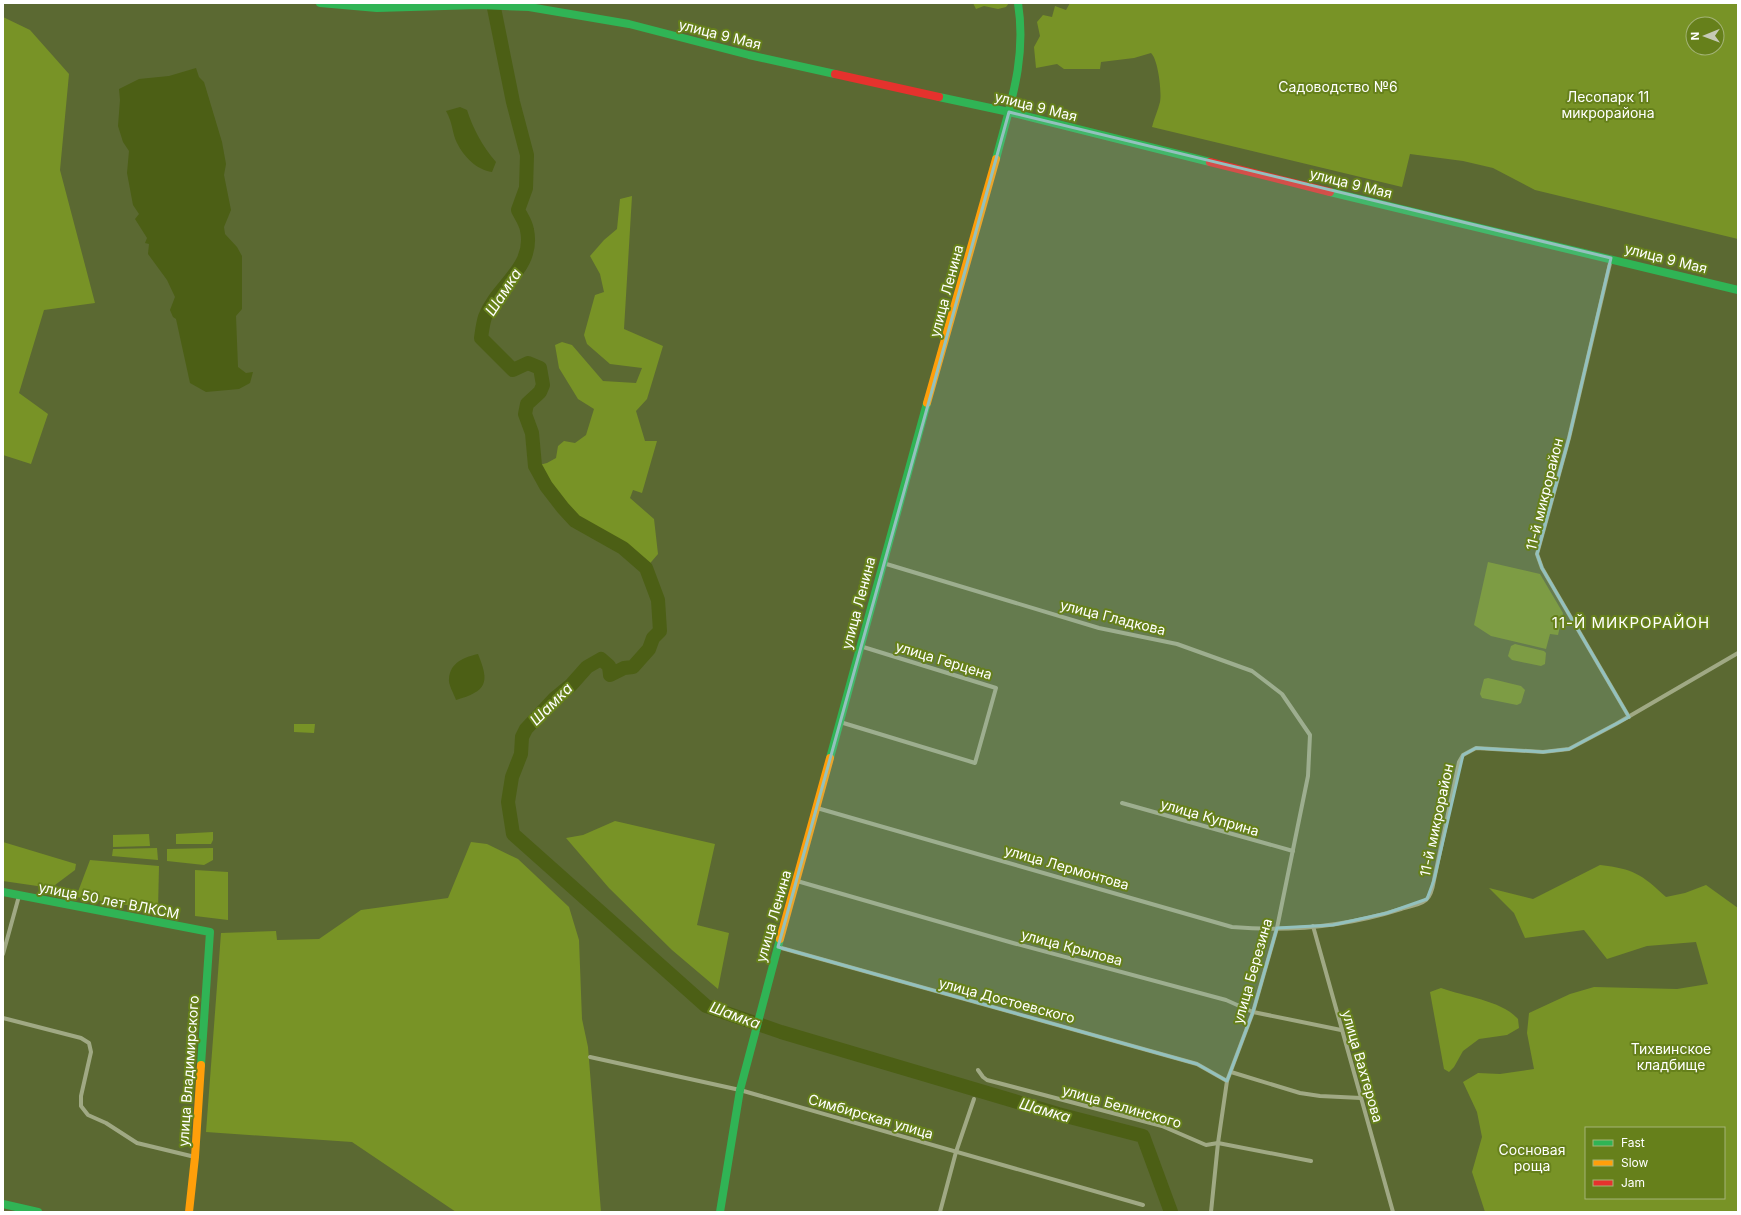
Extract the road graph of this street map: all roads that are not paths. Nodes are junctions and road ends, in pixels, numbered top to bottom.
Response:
1 (320, 3) edge
2 (1018, 3) edge
3 (1009, 112) junction
4 (1612, 258) junction
5 (1738, 290) edge
6 (883, 562) junction
7 (860, 646) junction
8 (1738, 653) edge
9 (1629, 717) junction
10 (840, 722) junction
11 (1310, 735) joint
12 (1122, 803) dead end
13 (817, 808) junction
14 (1293, 851) junction
15 (796, 881) junction
16 (3, 892) edge
17 (19, 896) junction
18 (1313, 926) junction
19 (1277, 928) junction
20 (210, 932) joint
21 (778, 947) junction
22 (3, 954) edge
23 (1254, 1012) junction
24 (3, 1018) edge
25 (1342, 1030) junction
26 (590, 1057) dead end
27 (978, 1070) dead end
28 (1231, 1072) junction
29 (1227, 1081) junction
30 (740, 1090) junction
31 (1361, 1098) junction
32 (974, 1099) dead end
33 (1218, 1143) junction
34 (956, 1152) junction
35 (195, 1157) junction
36 (1311, 1161) dead end
37 (3, 1204) edge
38 (1143, 1206) dead end
39 (38, 1212) edge
40 (189, 1212) edge
41 (720, 1212) edge
42 (940, 1212) edge
43 (1211, 1212) edge
44 (1393, 1212) edge

1 - 3 main road, улица 9 Мая
2 - 3 main road, улица Ленина
3 - 4 main road, улица 9 Мая
3 - 6 main road, улица Ленина
4 - 5 main road, улица 9 Мая
4 - 9 street, 11-й микрорайон
6 - 7 main road, улица Ленина
6 - 11 street, улица Гладкова
7 - 10 main road, улица Ленина
7 - 10 street, улица Герцена
8 - 9 street, 11-й микрорайон
9 - 18 street, 11-й микрорайон
10 - 13 main road, улица Ленина
11 - 14 street, улица Березина
12 - 14 street, улица Куприна
13 - 15 main road, улица Ленина
13 - 19 street, улица Лермонтова
14 - 19 street, улица Березина
15 - 21 main road, улица Ленина
15 - 23 street, улица Крылова
16 - 17 main road, улица 50 лет ВЛКСМ
17 - 20 main road, улица 50 лет ВЛКСМ
17 - 22 street
18 - 19 street, улица Лермонтова
18 - 25 street, улица Вахтерова
19 - 23 street, улица Березина
20 - 35 main road, улица Владимирского
21 - 29 street, улица Достоевского
21 - 30 main road, улица Ленина
23 - 25 street, улица Крылова
23 - 28 street, улица Березина
24 - 35 street
25 - 31 street, улица Вахтерова
26 - 30 street, Симбирская улица
27 - 33 street, улица Белинского
28 - 29 street, улица Березина
28 - 31 street
29 - 33 street, улица Березина
30 - 34 street, Симбирская улица
30 - 41 main road, улица Ленина
31 - 44 street, улица Вахтерова
32 - 34 street
33 - 36 street, улица Белинского
33 - 43 street, улица Березина
34 - 38 street, Симбирская улица
34 - 42 street
35 - 40 main road, улица Владимирского
37 - 39 main road

